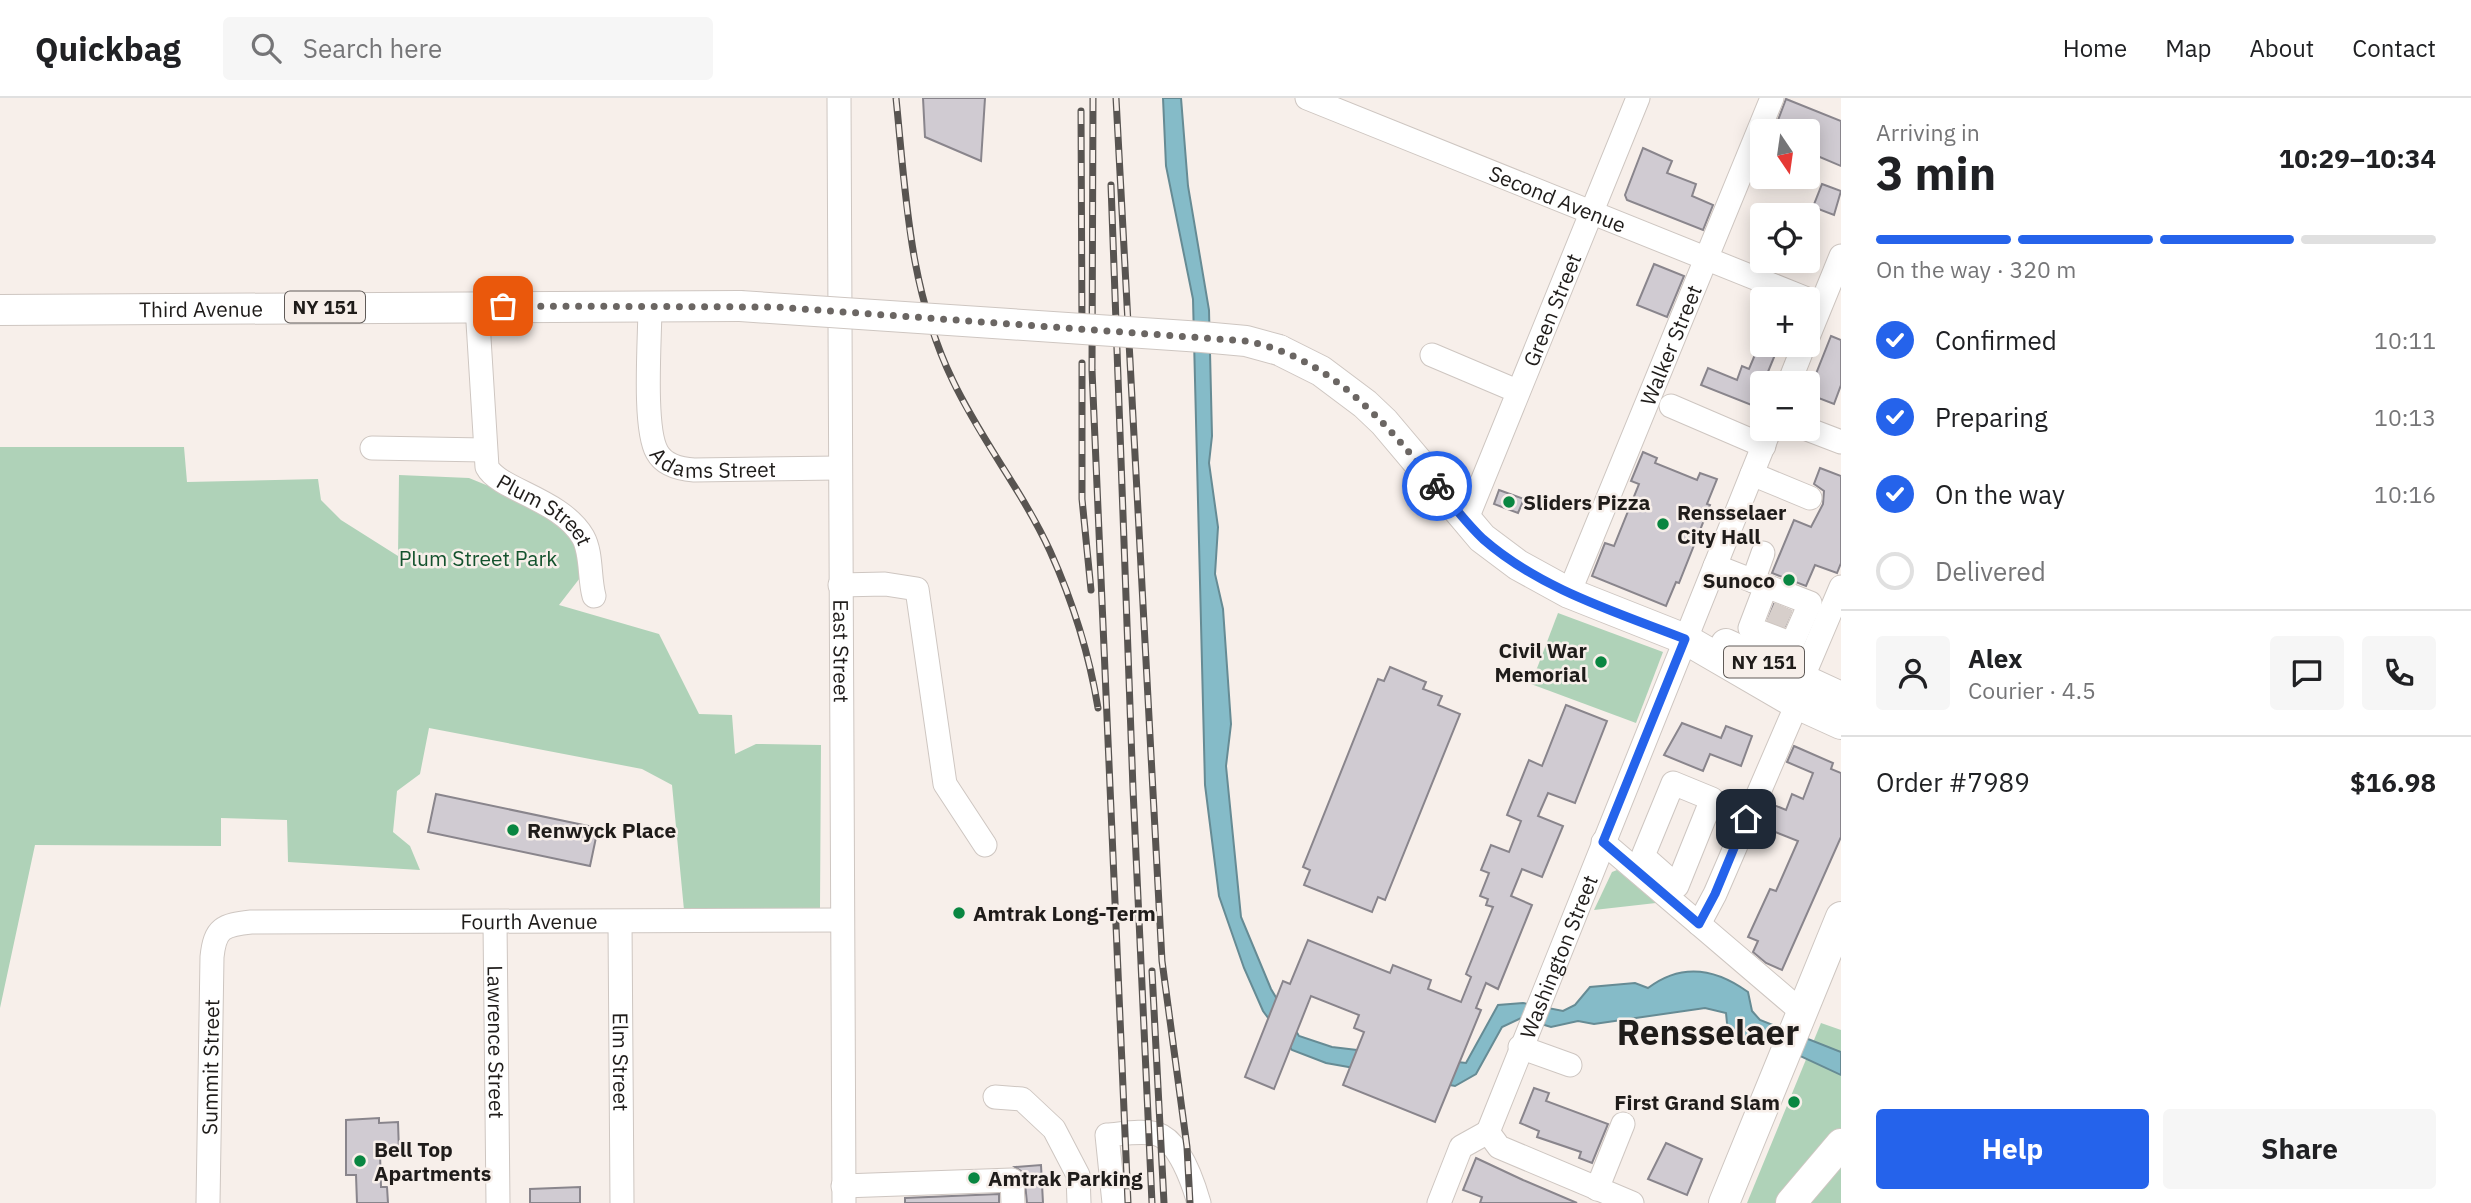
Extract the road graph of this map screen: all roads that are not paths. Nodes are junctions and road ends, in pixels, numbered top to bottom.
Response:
1 (839, 98) edge
2 (1307, 98) edge
3 (1637, 98) edge
4 (1772, 98) edge
5 (1591, 211) junction
6 (1841, 256) edge
7 (1708, 259) junction
8 (1777, 287) edge
9 (1820, 302) edge
10 (478, 306) junction
11 (650, 306) junction
12 (0, 310) edge
13 (1432, 355) dead end
14 (1517, 391) junction
15 (1671, 406) dead end
16 (1750, 432) edge
17 (1820, 434) edge
18 (1765, 441) edge
19 (1841, 442) edge
20 (372, 448) dead end
21 (484, 450) junction
22 (838, 468) junction
23 (1752, 474) junction
24 (1810, 498) dead end
25 (1466, 521) junction
26 (1763, 553) dead end
27 (1715, 566) junction
28 (1759, 583) junction
29 (840, 585) junction
30 (1841, 587) edge
31 (1569, 593) junction
32 (594, 596) dead end
33 (1826, 624) junction
34 (1778, 625) junction
35 (1685, 639) junction
36 (1800, 692) junction
37 (1841, 697) edge
38 (1841, 724) edge
39 (1841, 746) edge
40 (1603, 842) junction
41 (985, 845) dead end
42 (1841, 917) edge
43 (842, 920) junction
44 (620, 922) junction
45 (495, 923) junction
46 (1699, 924) junction
47 (218, 931) joint
48 (1801, 1014) junction
49 (1520, 1048) junction
50 (1570, 1065) dead end
51 (995, 1097) dead end
52 (1623, 1124) dead end
53 (1488, 1132) junction
54 (1841, 1144) edge
55 (1078, 1175) junction
56 (916, 1183) junction
57 (990, 1192) edge
58 (1587, 1192) edge
59 (844, 1194) edge
60 (208, 1203) edge
61 (498, 1203) edge
62 (622, 1203) edge
63 (902, 1203) edge
64 (1013, 1203) edge
65 (1079, 1203) edge
66 (1104, 1203) edge
67 (1114, 1203) edge
68 (1199, 1203) edge
69 (1439, 1203) edge
70 (1632, 1203) edge
71 (1724, 1203) edge
72 (1791, 1203) edge

1 - 22 street, East Street
2 - 5 street, Second Avenue
3 - 5 street, Green Street
4 - 7 street, Walker Street
5 - 7 street, Second Avenue
5 - 14 street, Green Street
6 - 9 street
7 - 8 street, Second Avenue
7 - 31 street, Walker Street
10 - 11 main road, Third Avenue / NY 151
10 - 12 main road, Third Avenue / NY 151
10 - 21 street, Plum Street
11 - 22 street, Adams Street
11 - 25 main road, Third Avenue / NY 151, bridge
13 - 14 street
14 - 25 street, Green Street
15 - 16 street
17 - 19 street
18 - 23 street, Washington Street
20 - 21 street
21 - 32 street, Plum Street
22 - 29 street, East Street
23 - 24 street
23 - 27 street, Washington Street
25 - 31 main road, Third Avenue / NY 151
26 - 28 street
27 - 28 street
27 - 35 street, Washington Street
28 - 34 street
28 - 34 street
29 - 41 street
29 - 43 street, East Street
30 - 33 street
31 - 35 main road, Third Avenue / NY 151
33 - 34 street
33 - 36 street
34 - 35 main road, Third Avenue / NY 151
34 - 36 main road, Third Avenue / NY 151
35 - 36 main road, Third Avenue / NY 151
35 - 40 street, Washington Street
36 - 37 main road, Third Avenue / NY 151
36 - 38 main road, Third Avenue / NY 151
36 - 39 main road
36 - 46 street
40 - 46 street
40 - 49 street, Washington Street
42 - 48 main road
43 - 44 street, Fourth Avenue
43 - 59 street, East Street
44 - 45 street, Fourth Avenue
44 - 62 street, Elm Street
45 - 47 street, Fourth Avenue
45 - 61 street, Lawrence Street
46 - 48 street
47 - 60 street, Summit Street
48 - 71 main road
49 - 50 street
49 - 53 street, Washington Street
51 - 55 street
52 - 58 street
53 - 58 street
53 - 69 street
54 - 72 main road
55 - 65 street
55 - 66 street
56 - 57 street
56 - 59 street
56 - 63 street
57 - 64 street
58 - 70 street
67 - 68 street

